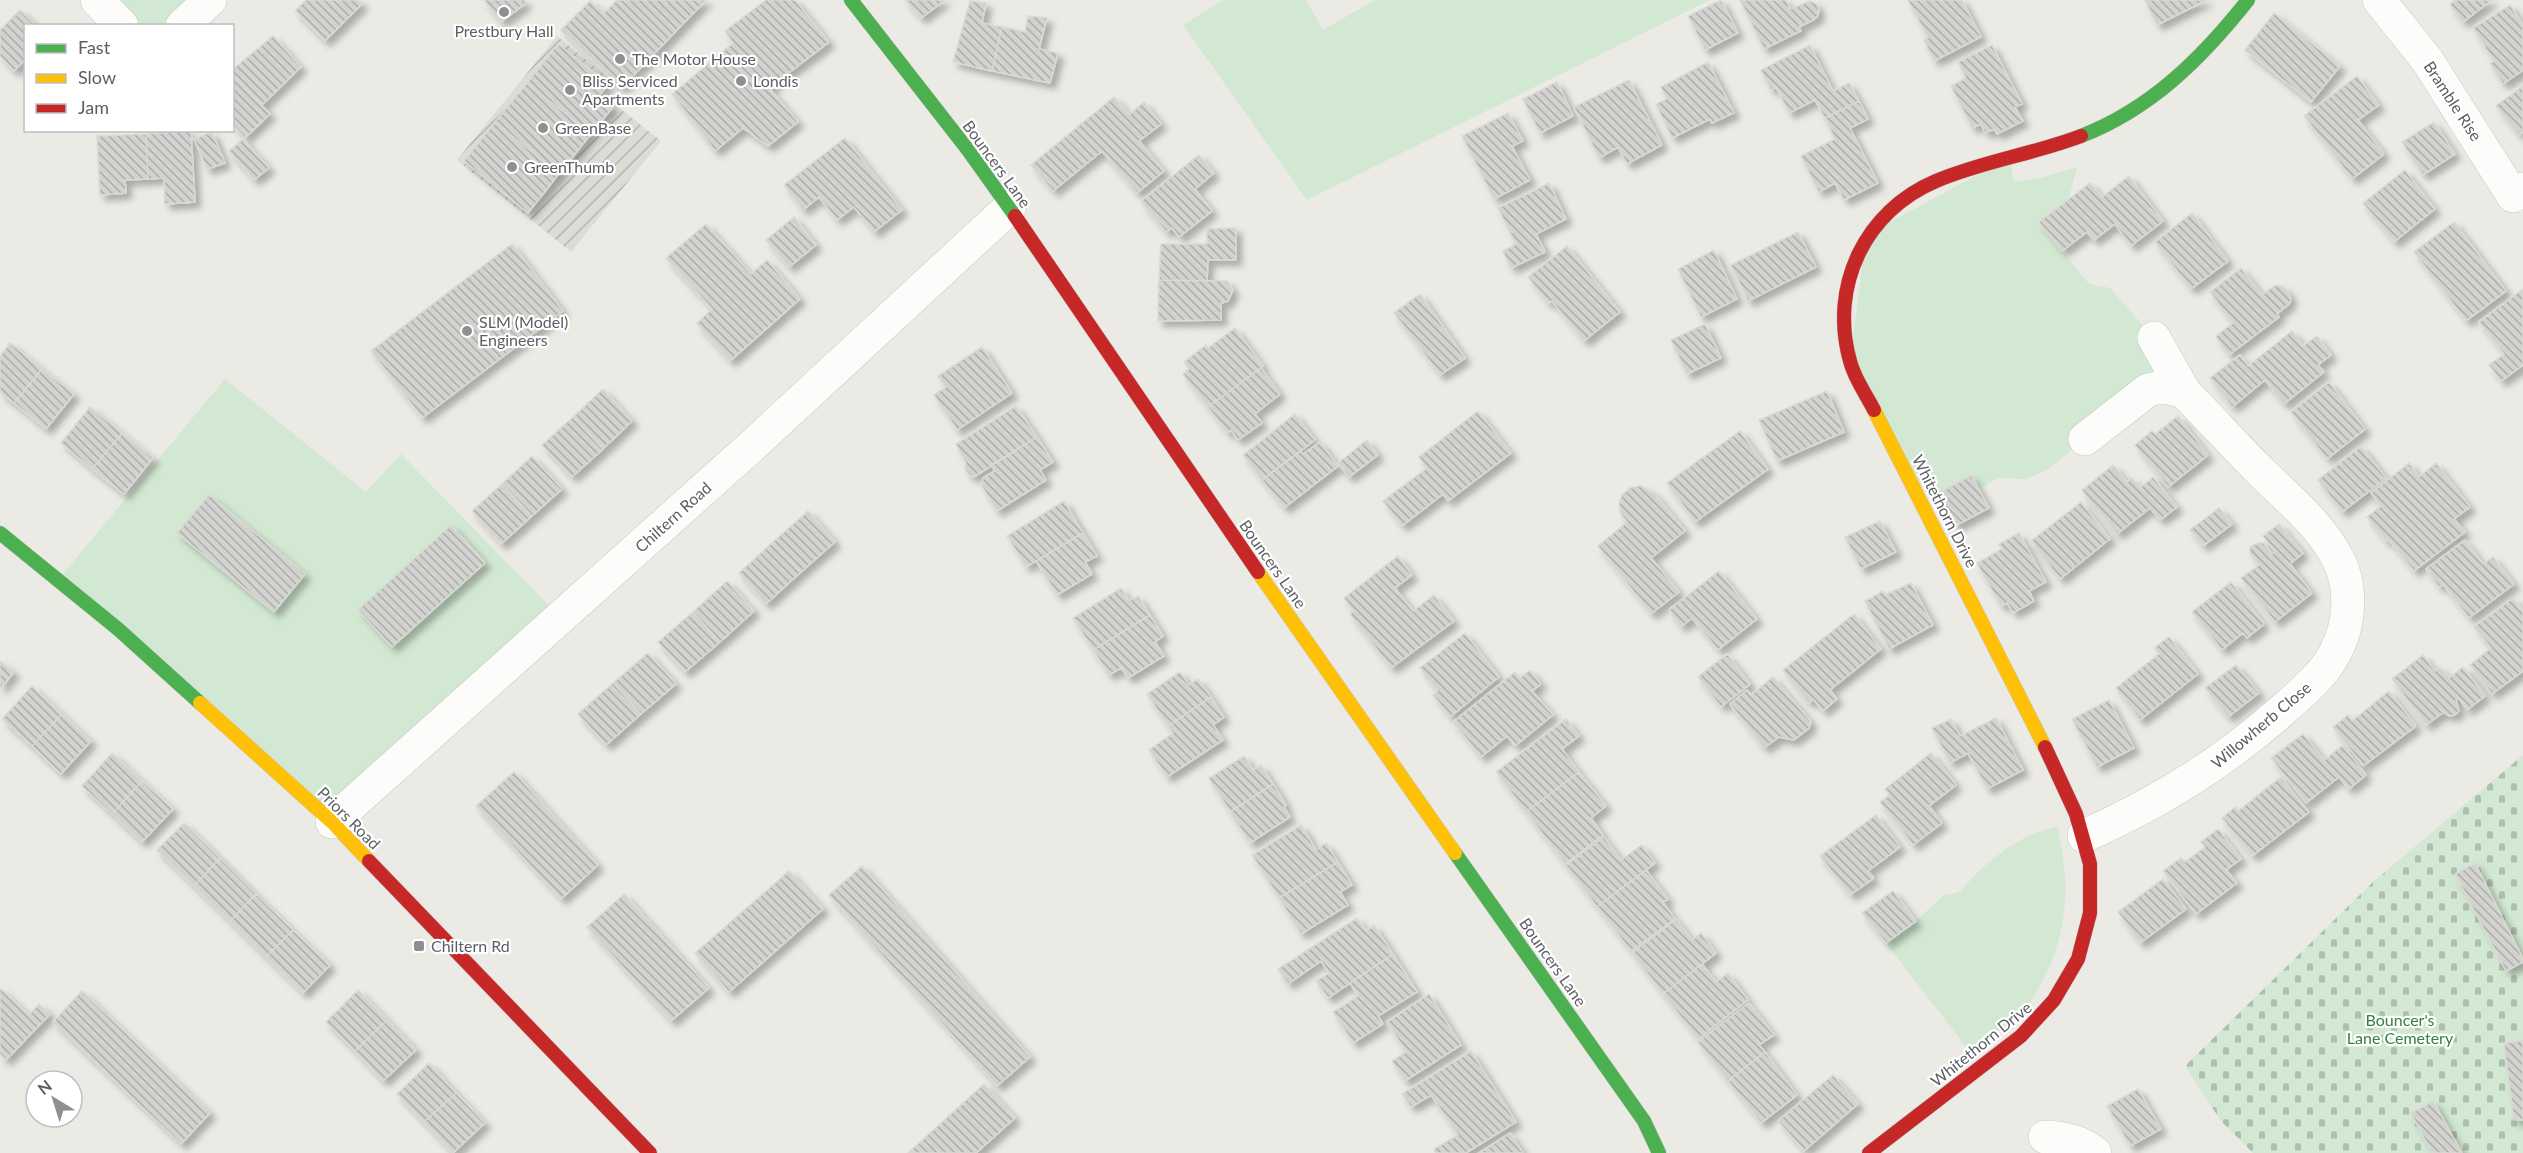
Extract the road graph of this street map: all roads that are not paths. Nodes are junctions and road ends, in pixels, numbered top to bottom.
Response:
1 (97, 0) edge
2 (210, 0) edge
3 (851, 0) edge
4 (2248, 0) edge
5 (2379, 0) edge
6 (120, 24) edge
7 (184, 24) edge
8 (2520, 200) edge
9 (1010, 208) junction
10 (2154, 338) dead end
11 (2186, 393) junction
12 (2085, 439) dead end
13 (0, 533) edge
14 (332, 822) junction
15 (2084, 836) junction
16 (2045, 1137) dead end
17 (650, 1153) edge
18 (1659, 1153) edge
19 (1869, 1153) edge
20 (2096, 1153) edge

1 - 6 street
2 - 7 street
3 - 9 street, Bouncers Lane
4 - 15 street, Whitethorn Drive
5 - 8 street, Bramble Rise
9 - 14 street, Chiltern Road
9 - 18 street, Bouncers Lane
10 - 11 street, Willowherb Close
11 - 12 street
11 - 15 street, Willowherb Close
13 - 14 street, Priors Road
14 - 17 street, Priors Road
15 - 19 street, Whitethorn Drive
16 - 20 street

